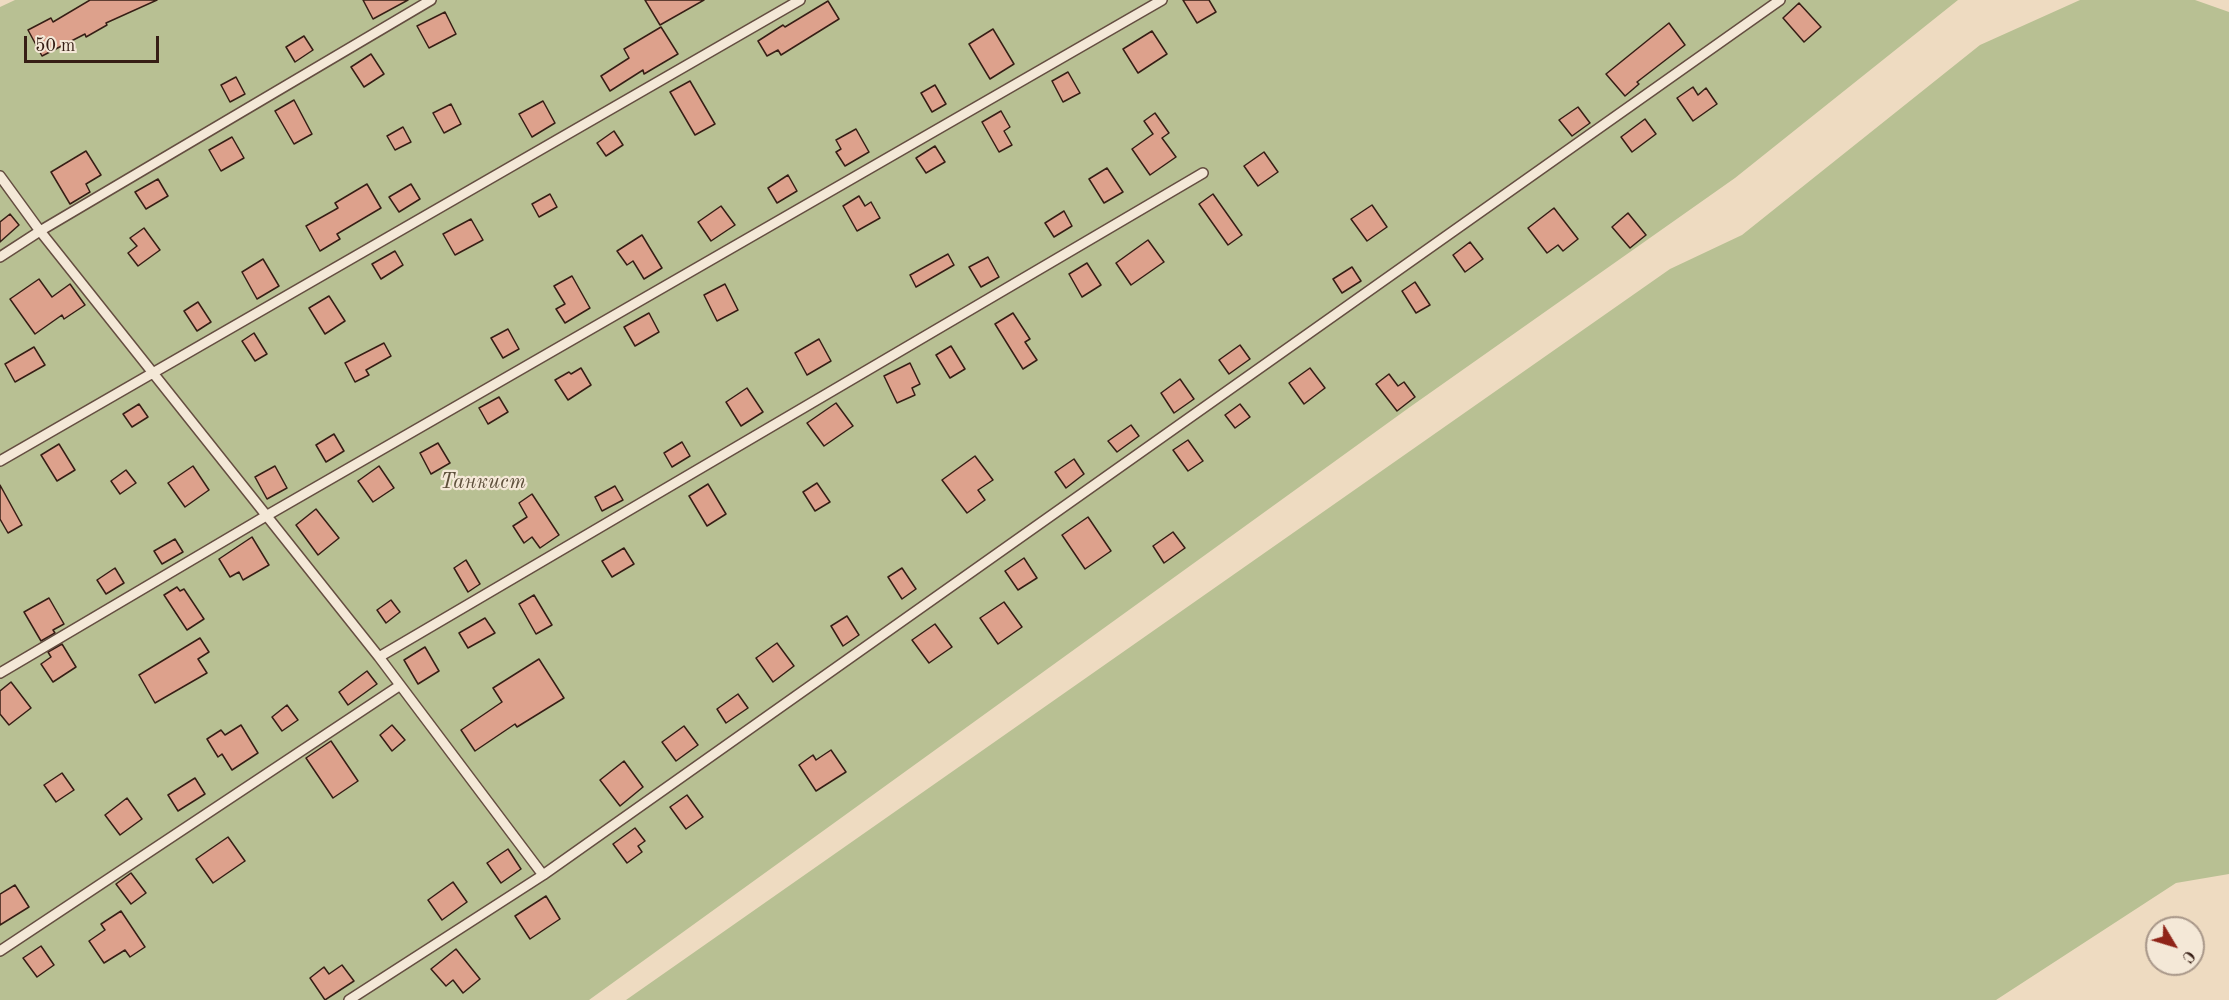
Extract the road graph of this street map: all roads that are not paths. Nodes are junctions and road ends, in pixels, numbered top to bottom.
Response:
1 (431, 0) edge
2 (800, 0) edge
3 (1162, 0) edge
4 (1780, 0) edge
5 (1203, 173) dead end
6 (0, 176) edge
7 (40, 231) junction
8 (0, 257) edge
9 (153, 372) junction
10 (0, 461) edge
11 (266, 516) junction
12 (379, 657) junction
13 (0, 673) edge
14 (399, 686) junction
15 (543, 875) junction
16 (0, 951) edge
17 (349, 1000) edge

1 - 7 lane
2 - 9 lane
3 - 11 lane
4 - 15 lane
5 - 12 lane
6 - 7 lane
7 - 8 lane
7 - 9 lane
9 - 10 lane
9 - 11 lane
11 - 12 lane
11 - 13 lane
12 - 14 lane
14 - 15 lane
14 - 16 lane
15 - 17 lane

